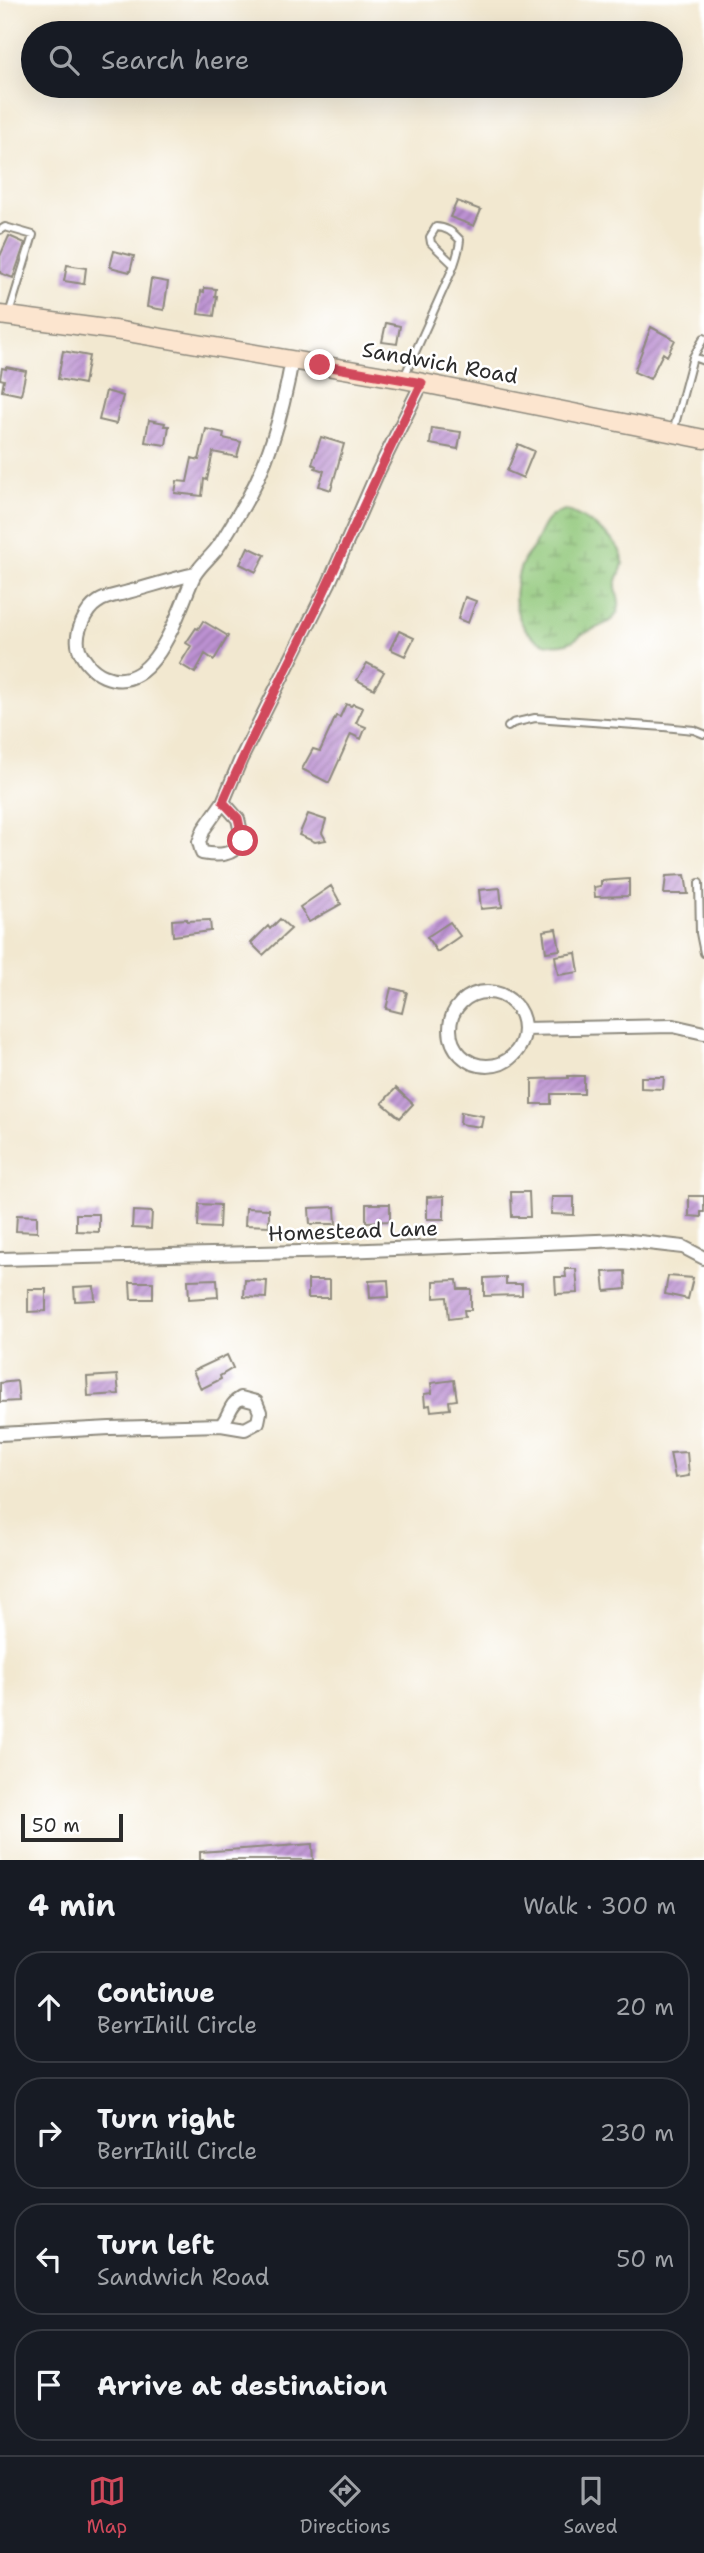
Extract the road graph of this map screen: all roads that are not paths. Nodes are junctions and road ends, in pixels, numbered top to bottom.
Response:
1 (0, 230) edge
2 (454, 265) junction
3 (4, 315) edge
4 (704, 338) edge
5 (693, 357) junction
6 (292, 360) junction
7 (704, 361) edge
8 (403, 379) junction
9 (422, 383) junction
10 (673, 432) junction
11 (704, 439) edge
12 (195, 574) junction
13 (508, 727) dead end
14 (704, 734) edge
15 (223, 802) dead end
16 (699, 883) dead end
17 (704, 953) edge
18 (524, 1029) junction
19 (704, 1033) edge
20 (704, 1258) edge
21 (0, 1259) edge
22 (221, 1425) dead end
23 (0, 1434) edge

1 - 3 lane
2 - 2 lane
2 - 8 lane
3 - 6 main road, Sandwich Road
4 - 5 lane
5 - 7 lane
5 - 10 lane
6 - 8 main road, Sandwich Road
6 - 12 street
8 - 9 main road, Sandwich Road
9 - 10 main road, Sandwich Road
9 - 15 street
10 - 11 main road, Sandwich Road
12 - 12 street
13 - 14 lane
16 - 17 lane
18 - 18 street
18 - 19 street
20 - 21 street, Homestead Lane
22 - 23 street

